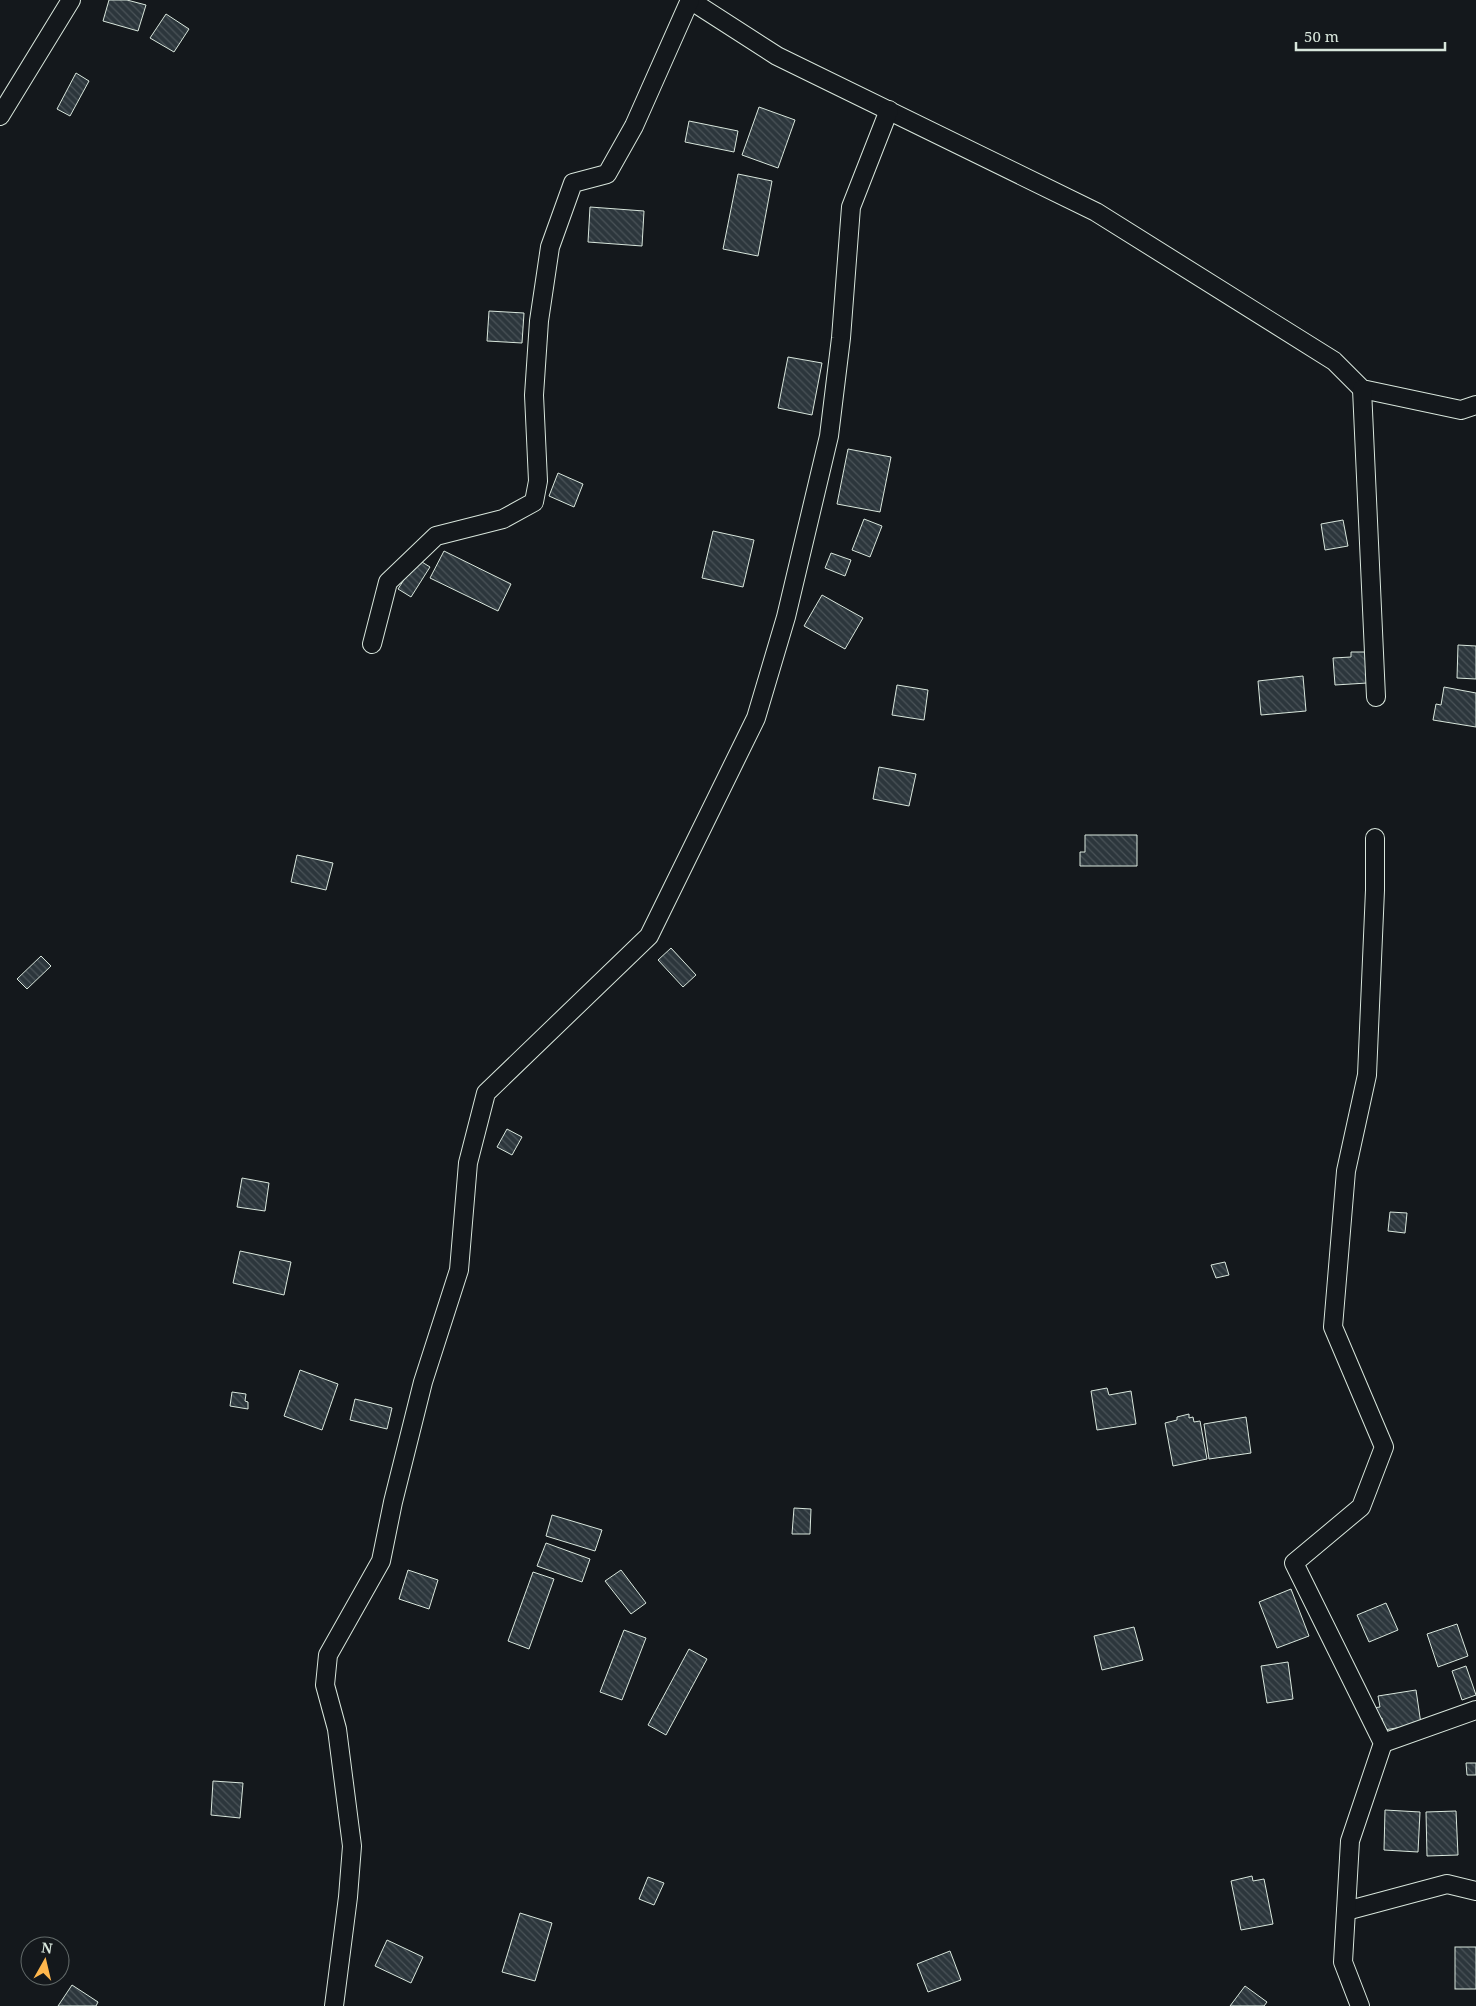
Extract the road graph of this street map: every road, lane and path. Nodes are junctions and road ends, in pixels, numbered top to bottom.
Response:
1 (71, 0) edge
2 (690, 0) edge
3 (889, 110) junction
4 (0, 116) edge
5 (1362, 389) junction
6 (1476, 405) edge
7 (372, 644) dead end
8 (1376, 697) dead end
9 (1375, 838) dead end
10 (1476, 1710) edge
11 (1383, 1743) junction
12 (1476, 1891) edge
13 (1346, 1911) junction
14 (334, 2006) edge
15 (1360, 2006) edge

1 - 4 street
2 - 3 street
2 - 7 street
3 - 5 street
3 - 14 street
5 - 6 street
5 - 8 street
9 - 11 street
10 - 11 street
11 - 13 street
12 - 13 street
13 - 15 street

